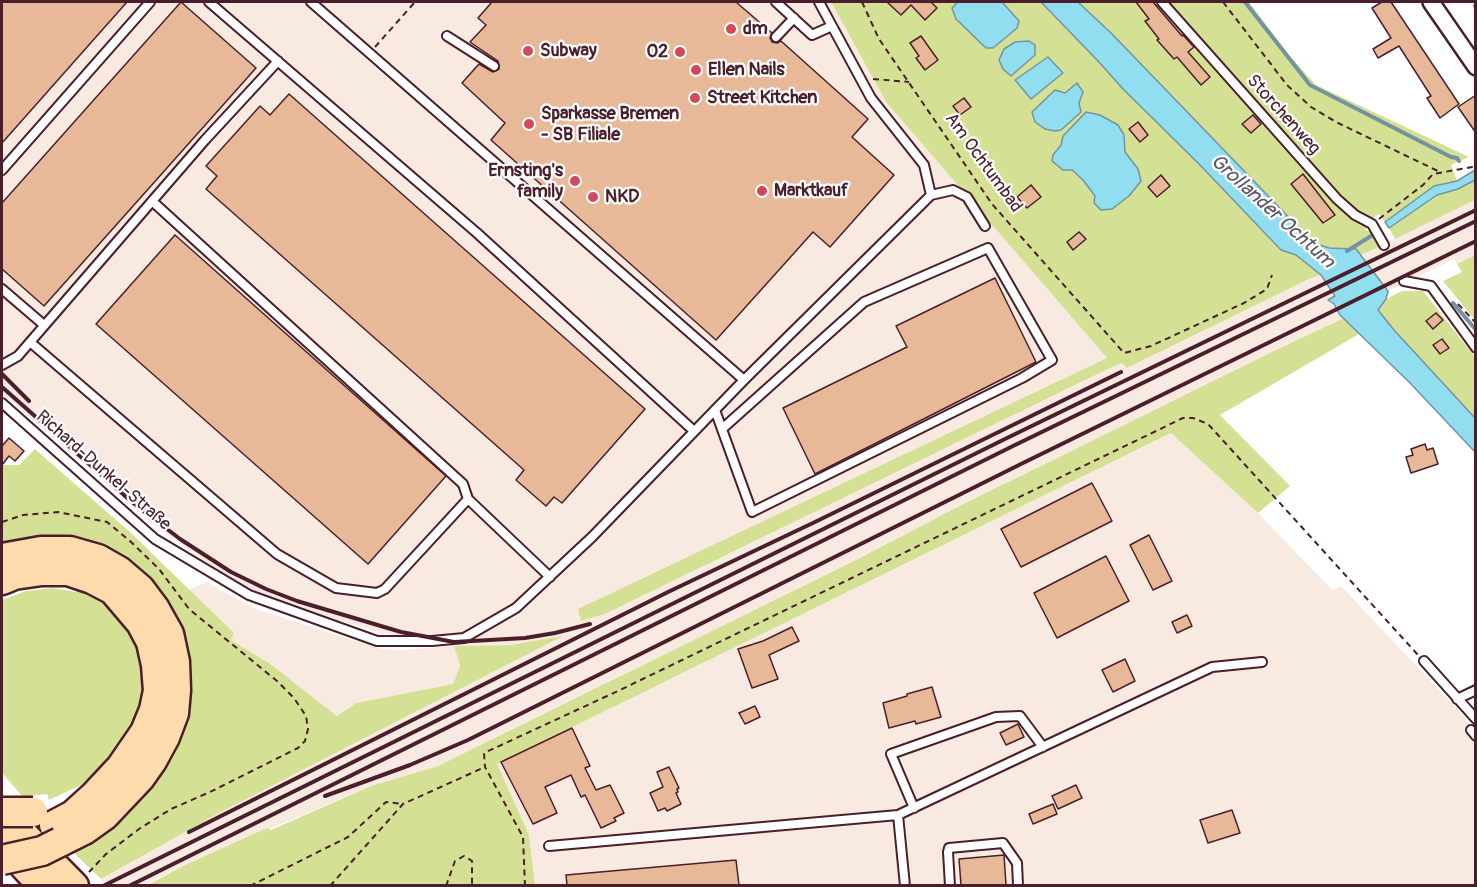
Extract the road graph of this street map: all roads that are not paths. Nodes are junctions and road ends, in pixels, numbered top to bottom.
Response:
1 (150, 2) edge
2 (209, 2) edge
3 (311, 2) edge
4 (776, 2) edge
5 (819, 2) edge
6 (1162, 2) edge
7 (1431, 2) edge
8 (794, 18) junction
9 (832, 26) junction
10 (447, 36) dead end
11 (776, 37) dead end
12 (278, 61) junction
13 (494, 66) dead end
14 (1476, 67) edge
15 (2, 170) edge
16 (930, 195) junction
17 (152, 201) junction
18 (985, 226) dead end
19 (1384, 245) dead end
20 (1404, 281) dead end
21 (2, 289) edge
22 (44, 325) junction
23 (30, 342) junction
24 (1476, 348) edge
25 (2, 365) edge
26 (744, 380) junction
27 (2, 403) edge
28 (715, 410) junction
29 (722, 429) junction
30 (694, 431) junction
31 (468, 499) junction
32 (2, 558) edge
33 (550, 577) junction
34 (2, 580) edge
35 (1424, 661) road end
36 (1262, 662) dead end
37 (1476, 690) edge
38 (1458, 699) junction
39 (1476, 718) edge
40 (1043, 747) junction
41 (2, 794) edge
42 (914, 808) junction
43 (898, 815) junction
44 (19, 827) edge
45 (549, 846) dead end
46 (2, 860) edge
47 (82, 879) edge
48 (43, 885) edge
49 (905, 885) edge
50 (950, 885) edge
51 (1018, 885) edge

1 - 15 lane
2 - 12 lane
3 - 26 lane
4 - 8 lane
5 - 9 lane
6 - 19 lane, Storchenweg
7 - 14 street
8 - 9 lane
8 - 11 lane
9 - 16 lane
10 - 13 lane
12 - 17 lane
12 - 30 lane
16 - 18 lane
16 - 26 lane, Richard-Dunkel-Straße
17 - 22 lane
17 - 31 lane
20 - 24 lane
21 - 22 lane
22 - 23 lane
23 - 25 lane
23 - 31 lane
26 - 28 lane, Richard-Dunkel-Straße
27 - 33 lane, Richard-Dunkel-Straße
28 - 29 lane
28 - 30 lane, Richard-Dunkel-Straße
29 - 29 lane
30 - 33 lane, Richard-Dunkel-Straße
31 - 33 lane
32 - 44 highway
34 - 44 highway
35 - 38 lane
36 - 40 lane
37 - 38 lane
38 - 39 lane
40 - 42 lane
40 - 42 lane
41 - 44 highway
42 - 43 lane
43 - 45 lane
43 - 49 lane
44 - 46 highway, bridge
44 - 47 highway
44 - 48 highway
50 - 51 lane

